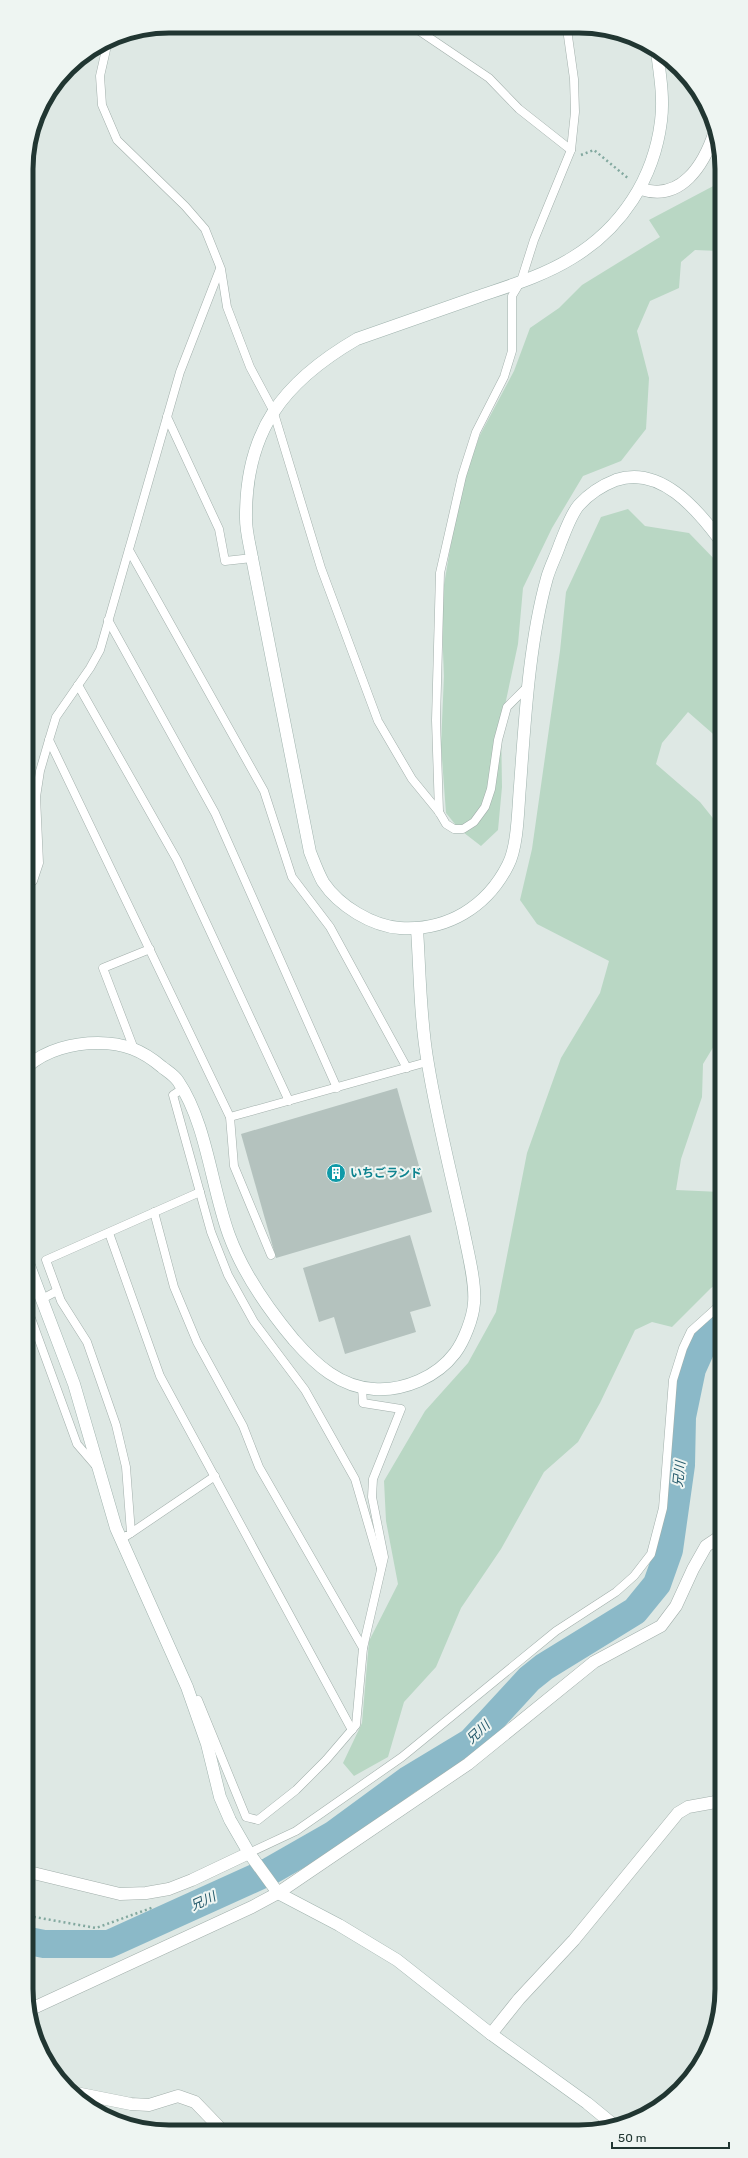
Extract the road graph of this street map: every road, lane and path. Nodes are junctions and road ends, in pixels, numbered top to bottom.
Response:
1 (422, 33) edge
2 (568, 33) edge
3 (106, 48) edge
4 (658, 58) edge
5 (711, 140) edge
6 (571, 150) junction
7 (641, 189) junction
8 (221, 269) junction
9 (521, 282) junction
10 (273, 410) junction
11 (168, 417) junction
12 (715, 533) edge
13 (129, 550) junction
14 (252, 558) junction
15 (108, 620) junction
16 (530, 684) junction
17 (78, 685) junction
18 (49, 740) junction
19 (439, 812) junction
20 (33, 881) edge
21 (417, 929) junction
22 (150, 949) junction
23 (134, 1049) junction
24 (427, 1062) junction
25 (33, 1063) edge
26 (407, 1068) junction
27 (337, 1088) junction
28 (182, 1089) junction
29 (289, 1101) junction
30 (230, 1117) junction
31 (200, 1192) junction
32 (154, 1212) junction
33 (109, 1232) junction
34 (271, 1255) dead end
35 (33, 1276) edge
36 (57, 1291) junction
37 (42, 1299) junction
38 (715, 1310) edge
39 (33, 1324) edge
40 (362, 1388) junction
41 (96, 1466) junction
42 (214, 1476) junction
43 (131, 1533) junction
44 (120, 1540) junction
45 (715, 1540) edge
46 (381, 1569) junction
47 (363, 1648) junction
48 (187, 1687) junction
49 (352, 1730) junction
50 (715, 1802) edge
51 (249, 1853) junction
52 (33, 1873) edge
53 (275, 1890) junction
54 (154, 1906) dead end
55 (33, 1917) edge
56 (35, 2007) edge
57 (491, 2034) junction
58 (83, 2094) edge
59 (609, 2121) edge
60 (217, 2125) edge

1 - 6 lane
2 - 6 lane
3 - 8 lane
4 - 7 street
5 - 7 street
6 - 7 path
6 - 9 lane
7 - 9 street
8 - 10 lane
8 - 11 lane
9 - 10 street
9 - 19 lane
10 - 14 street
10 - 19 lane
11 - 13 lane
11 - 14 lane
12 - 16 street
13 - 15 lane
13 - 26 lane
14 - 21 street
15 - 17 lane
15 - 27 lane
16 - 19 lane
16 - 21 street
17 - 18 lane
17 - 29 lane
18 - 20 lane
18 - 22 lane
21 - 24 street
22 - 23 lane
22 - 30 lane
23 - 25 street
23 - 28 street
24 - 26 lane
24 - 40 street
26 - 27 lane
27 - 29 lane
28 - 31 lane
28 - 40 street
29 - 30 lane
30 - 34 lane
31 - 32 lane
31 - 46 lane
32 - 33 lane
32 - 47 lane
33 - 36 lane
33 - 42 lane
35 - 37 street
36 - 37 lane
36 - 43 lane
37 - 41 street
38 - 51 lane
39 - 41 lane
40 - 46 lane
41 - 44 street
42 - 43 lane
42 - 49 lane
43 - 44 lane
44 - 48 street
45 - 53 street
46 - 47 lane
47 - 49 lane
48 - 49 lane
48 - 51 street
50 - 57 street
51 - 52 street
51 - 53 street
53 - 56 street
53 - 57 street
54 - 55 path
57 - 59 street
58 - 60 street

